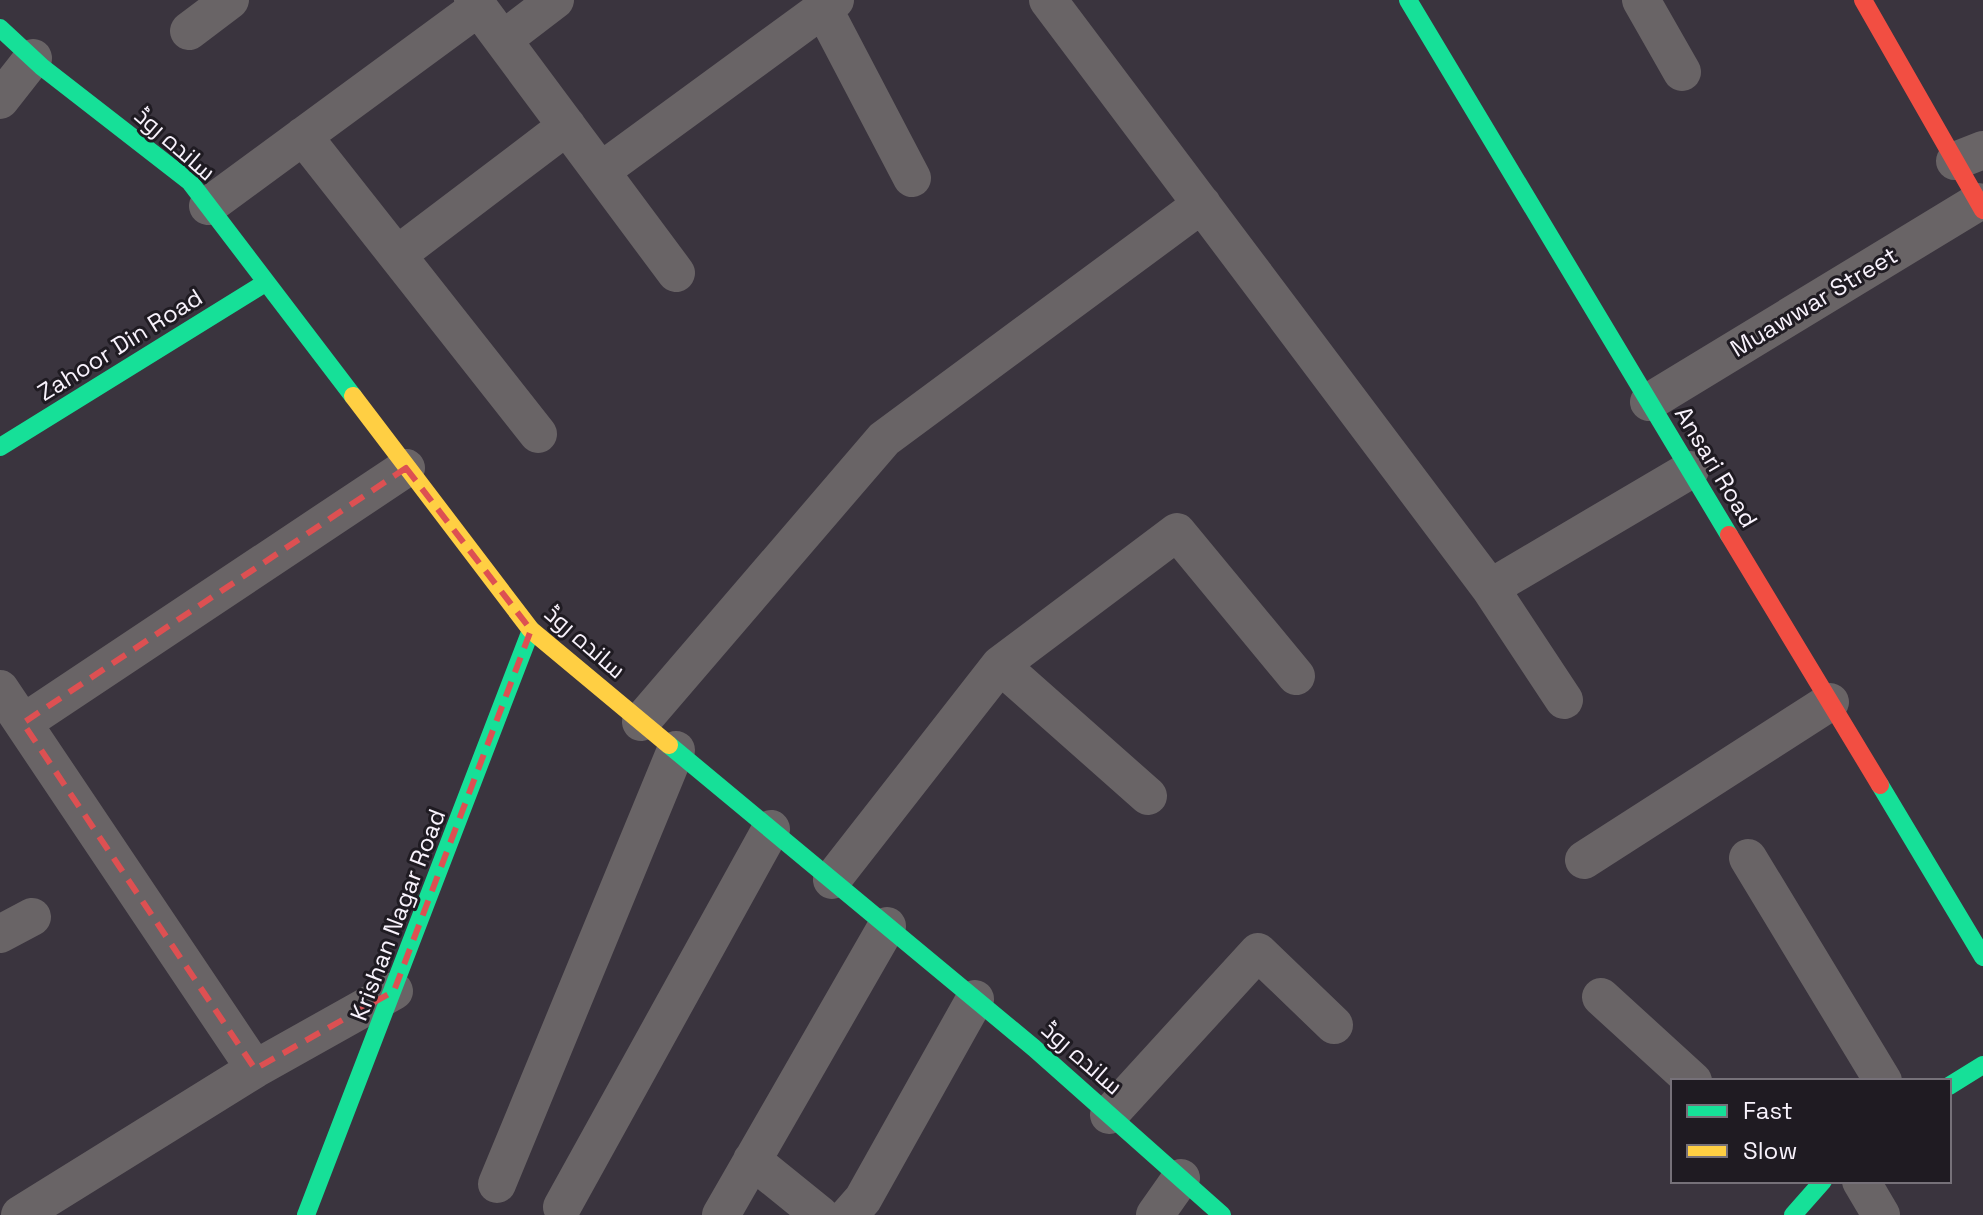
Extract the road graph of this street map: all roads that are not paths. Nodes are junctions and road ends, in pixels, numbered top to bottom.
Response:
1 (230, 0) edge
2 (555, 0) edge
3 (1048, 0) edge
4 (1408, 0) edge
5 (1641, 0) edge
6 (1863, 0) edge
7 (476, 4) edge
8 (829, 4) edge
9 (0, 28) edge
10 (189, 31) dead end
11 (504, 39) junction
12 (33, 58) junction
13 (1682, 72) dead end
14 (0, 100) edge
15 (567, 126) junction
16 (303, 136) junction
17 (1969, 156) edge
18 (601, 171) junction
19 (912, 178) dead end
20 (1202, 204) junction
21 (208, 206) junction
22 (1981, 206) edge
23 (397, 255) junction
24 (676, 273) dead end
25 (265, 283) junction
26 (1649, 402) junction
27 (538, 434) dead end
28 (0, 447) edge
29 (406, 468) junction
30 (1690, 470) junction
31 (1490, 588) junction
32 (531, 630) junction
33 (1000, 665) junction
34 (1296, 676) dead end
35 (0, 689) edge
36 (1564, 700) dead end
37 (1830, 702) junction
38 (641, 722) junction
39 (23, 723) junction
40 (676, 750) junction
41 (1148, 796) dead end
42 (771, 829) junction
43 (1748, 858) dead end
44 (1584, 860) dead end
45 (832, 880) junction
46 (887, 926) junction
47 (1983, 957) edge
48 (394, 991) junction
49 (1601, 997) dead end
50 (975, 999) junction
51 (1334, 1025) dead end
52 (1983, 1065) edge
53 (255, 1069) junction
54 (1691, 1079) edge
55 (1882, 1079) edge
56 (1951, 1085) edge
57 (1109, 1115) junction
58 (752, 1160) junction
59 (1181, 1178) junction
60 (1862, 1183) edge
61 (497, 1184) dead end
62 (562, 1207) dead end
63 (310, 1213) edge
64 (20, 1215) edge
65 (721, 1215) edge
66 (820, 1215) edge
67 (849, 1215) edge
68 (1155, 1215) edge
69 (1222, 1215) edge
70 (1881, 1215) edge

1 - 10 street
2 - 11 street
3 - 20 street
4 - 26 main road, Ansari Road
5 - 13 street
6 - 17 main road
7 - 11 street
7 - 16 street
8 - 18 street
8 - 19 street
9 - 12 main road, ساندہ روڈ
11 - 15 street
12 - 14 street
12 - 21 main road, ساندہ روڈ
15 - 18 street
15 - 23 street
16 - 21 street
16 - 23 street
17 - 22 main road
18 - 24 street
20 - 31 street
20 - 38 street
21 - 25 main road, ساندہ روڈ
22 - 26 street, Muawwar Street
23 - 27 street
25 - 28 main road, Zahoor Din Road
25 - 29 main road, ساندہ روڈ
26 - 30 main road, Ansari Road
29 - 32 main road, ساندہ روڈ
29 - 39 street
30 - 31 street
30 - 37 main road, Ansari Road
31 - 36 street
32 - 38 main road, ساندہ روڈ
32 - 48 main road, Krishan Nagar Road
33 - 34 street
33 - 41 street
33 - 45 street
35 - 39 street
37 - 44 street
37 - 47 main road, Ansari Road
38 - 40 main road, ساندہ روڈ
39 - 53 street
40 - 42 main road, ساندہ روڈ
40 - 61 street
42 - 45 main road, ساندہ روڈ
42 - 62 street
43 - 55 street
45 - 46 main road, ساندہ روڈ
46 - 50 main road, ساندہ روڈ
46 - 58 street
48 - 53 street
48 - 63 main road, Krishan Nagar Road
49 - 54 street
50 - 57 main road, ساندہ روڈ
50 - 67 street
51 - 57 street
52 - 56 main road
53 - 64 street
57 - 59 main road, ساندہ روڈ
58 - 65 street
58 - 66 street
59 - 68 street
59 - 69 main road, ساندہ روڈ
60 - 70 street

